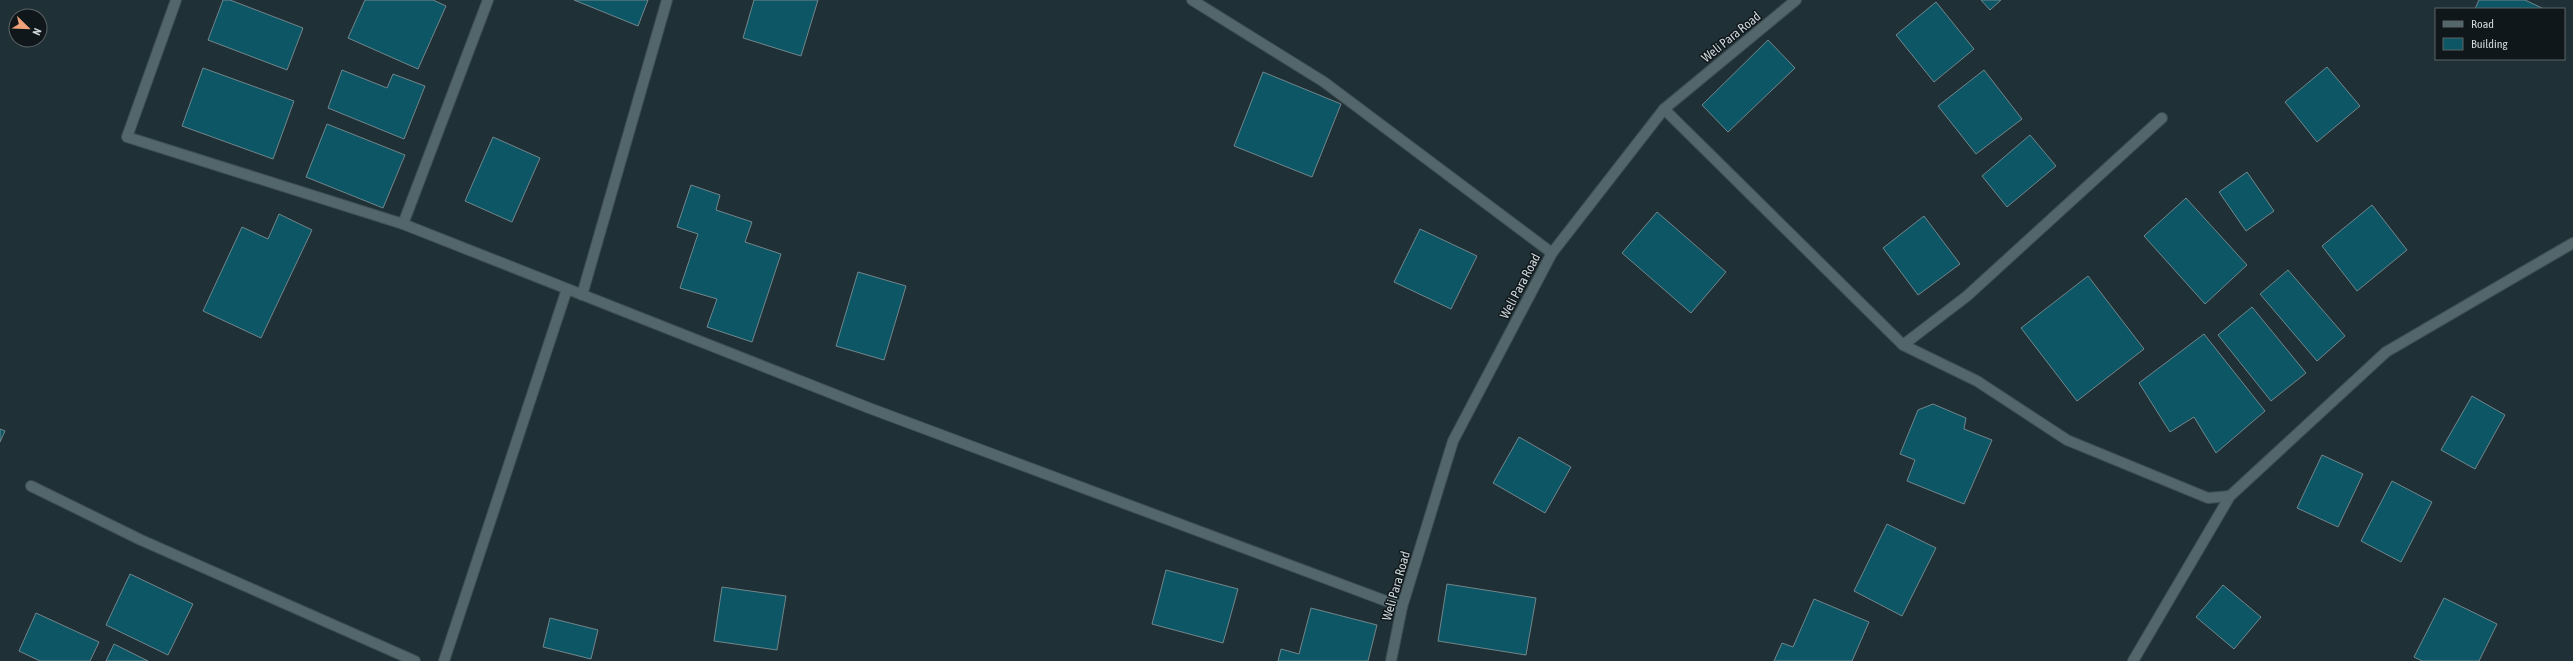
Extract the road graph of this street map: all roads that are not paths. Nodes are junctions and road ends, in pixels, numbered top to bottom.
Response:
1 (176, 0) edge
2 (488, 0) edge
3 (667, 0) edge
4 (1192, 0) edge
5 (1796, 0) edge
6 (1664, 109) junction
7 (2162, 118) dead end
8 (403, 224) junction
9 (2573, 243) edge
10 (1552, 253) junction
11 (567, 289) junction
12 (582, 295) junction
13 (1903, 345) junction
14 (31, 486) dead end
15 (2230, 496) junction
16 (1402, 607) junction
17 (415, 661) edge
18 (444, 661) edge
19 (1391, 661) edge
20 (2133, 661) edge

1 - 8 street
2 - 8 street
3 - 12 street
4 - 10 street
5 - 6 street, Weli Para Road
6 - 10 street, Weli Para Road
6 - 13 street
7 - 13 street
8 - 11 street
9 - 15 street
10 - 16 street, Weli Para Road
11 - 12 street
11 - 18 street
12 - 16 street
13 - 15 street
14 - 17 street
15 - 20 street
16 - 19 street, Weli Para Road

